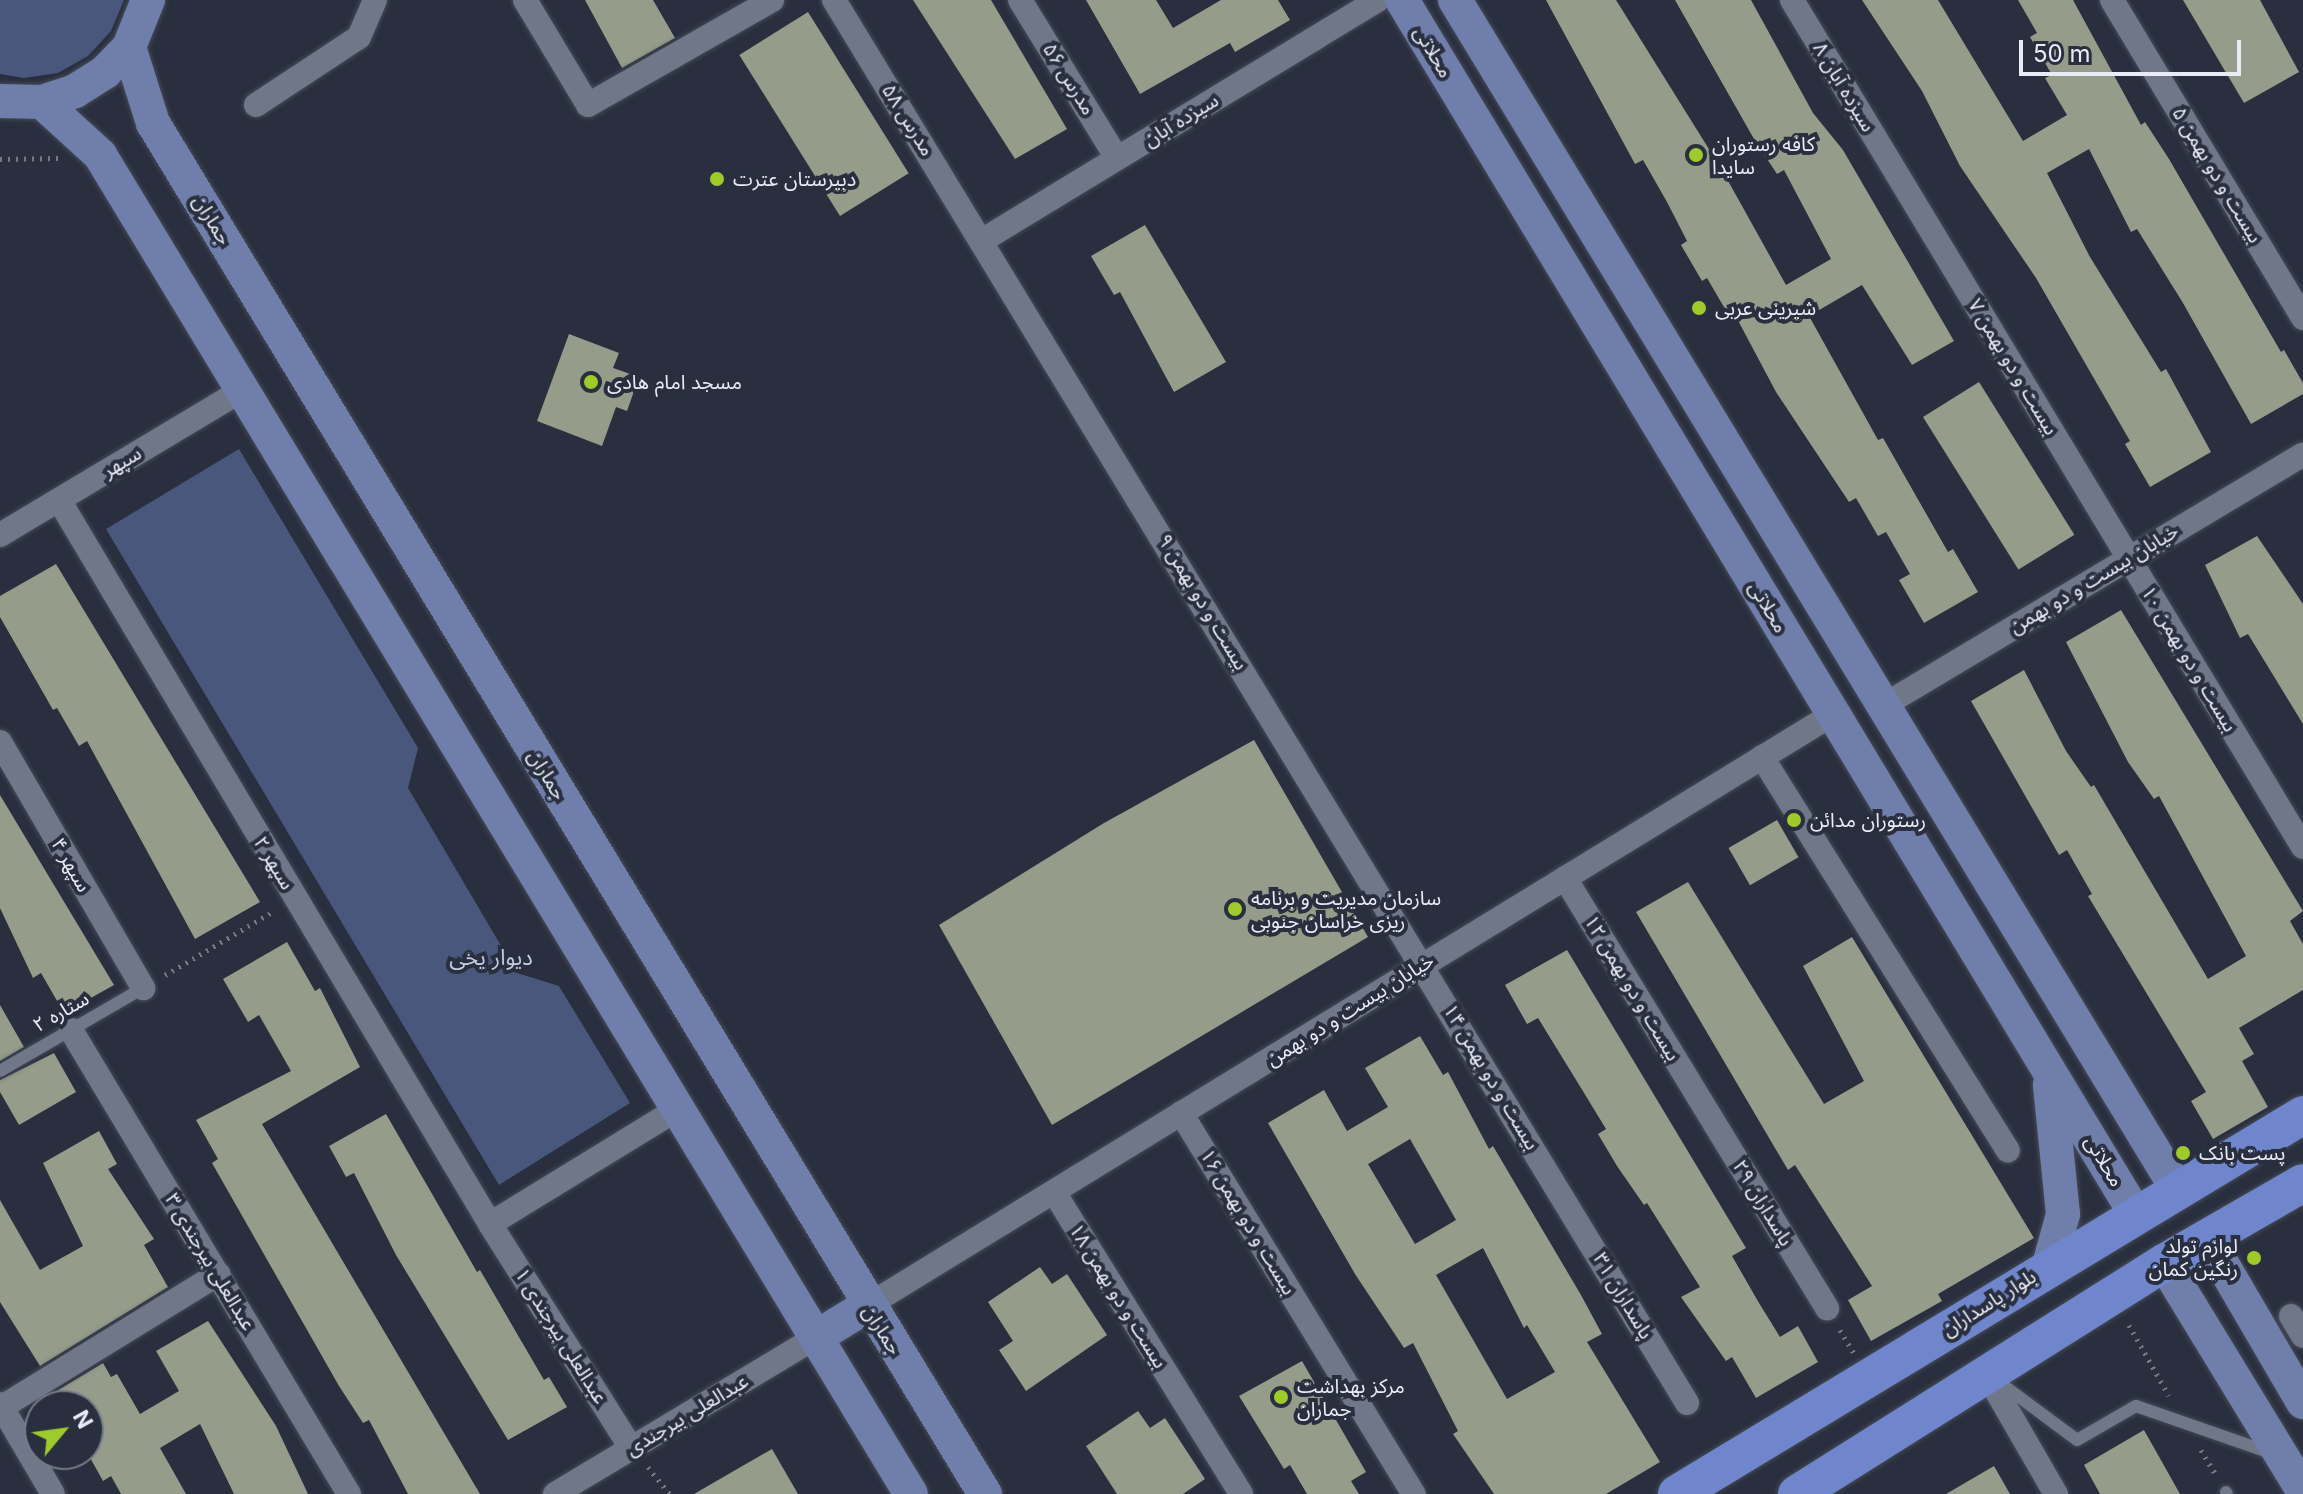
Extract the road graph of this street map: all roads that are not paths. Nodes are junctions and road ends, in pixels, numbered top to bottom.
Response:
1 (148, 0) edge
2 (375, 0) edge
3 (525, 0) edge
4 (772, 0) edge
5 (834, 0) edge
6 (1020, 0) edge
7 (1378, 0) edge
8 (1402, 0) edge
9 (1455, 0) edge
10 (1792, 0) edge
11 (2112, 0) edge
12 (129, 47) junction
13 (0, 101) edge
14 (42, 102) junction
15 (256, 105) dead end
16 (1117, 158) junction
17 (1897, 174) joint
18 (983, 240) junction
19 (2303, 318) edge
20 (244, 389) junction
21 (2303, 454) edge
22 (59, 500) junction
23 (0, 535) edge
24 (2128, 559) junction
25 (1886, 704) junction
26 (1833, 714) junction
27 (0, 742) edge
28 (1762, 757) junction
29 (2303, 847) edge
30 (1565, 878) junction
31 (1424, 964) junction
32 (143, 988) joint
33 (71, 1030) junction
34 (2048, 1069) junction
35 (0, 1071) edge
36 (1699, 1099) joint
37 (676, 1110) junction
38 (1181, 1113) junction
39 (2303, 1115) edge
40 (2008, 1151) dead end
41 (2303, 1183) edge
42 (1559, 1189) joint
43 (2177, 1189) junction
44 (1054, 1192) junction
45 (2135, 1213) junction
46 (490, 1224) junction
47 (2207, 1238) junction
48 (2164, 1263) junction
49 (2049, 1265) junction
50 (218, 1274) junction
51 (867, 1306) junction
52 (1827, 1308) road end
53 (818, 1336) junction
54 (1986, 1373) junction
55 (2303, 1402) edge
56 (1687, 1403) dead end
57 (1, 1406) edge
58 (631, 1448) junction
59 (2283, 1457) junction
60 (2303, 1491) edge
61 (53, 1494) edge
62 (349, 1494) edge
63 (555, 1494) edge
64 (911, 1494) edge
65 (985, 1494) edge
66 (1241, 1494) edge
67 (1414, 1494) edge
68 (1677, 1494) edge
69 (1797, 1494) edge
70 (2056, 1494) edge

1 - 12 main road
2 - 15 street
3 - 4 street
5 - 18 street, مدرس ۵۸
6 - 16 street, مدرس ۵۶
7 - 16 street, سیزده آبان
8 - 26 main road, محلاتی
9 - 25 main road
10 - 17 street, سیزده آبان ۸
11 - 19 street, بیست و دو بهمن ۵
12 - 14 main road
12 - 51 main road, جماران
13 - 14 main road
14 - 20 main road
16 - 18 street, سیزده آبان
17 - 24 street, بیست و دو بهمن ۷
18 - 31 street, بیست و دو بهمن ۹
20 - 22 street, سپهر
20 - 37 main road
21 - 24 street, خیابان بیست و دو بهمن
22 - 23 street, سپهر
22 - 46 street, سپهر ۲
24 - 25 street, خیابان بیست و دو بهمن
24 - 29 street, بیست و دو بهمن ۱۰
25 - 43 main road
26 - 28 street, خیابان بیست و دو بهمن
26 - 34 main road, محلاتی
27 - 32 street, سپهر ۴
28 - 30 street, خیابان بیست و دو بهمن
28 - 40 street
30 - 31 street, خیابان بیست و دو بهمن
30 - 36 street, بیست و دو بهمن ۱۲
31 - 38 street, خیابان بیست و دو بهمن
31 - 42 street, بیست و دو بهمن ۱۴
32 - 33 lane, ستاره ۲
33 - 35 lane, ستاره ۲
33 - 50 street, عبدالعلی بیرجندی ۳
34 - 45 main road, محلاتی
34 - 49 main road
36 - 52 street, پاسداران ۲۹
37 - 46 street
37 - 53 main road
38 - 44 street, خیابان بیست و دو بهمن
38 - 67 street, بیست و دو بهمن ۱۶
39 - 43 main road, بلوار پاسداران
41 - 47 main road
42 - 56 street, پاسداران ۳۱
43 - 45 main road, بلوار پاسداران
43 - 47 main road
44 - 51 street, خیابان بیست و دو بهمن
44 - 66 street, بیست و دو بهمن ۱۸
45 - 48 main road
45 - 49 main road, بلوار پاسداران
46 - 58 street, عبدالعلی بیرجندی ۱
47 - 48 main road
47 - 55 main road
48 - 54 main road
48 - 59 main road
49 - 68 main road, بلوار پاسداران
50 - 57 street
50 - 62 street, عبدالعلی بیرجندی ۳
51 - 53 main road
51 - 65 main road, جماران
53 - 58 street, عبدالعلی بیرجندی
53 - 64 main road
54 - 59 lane
54 - 69 main road
54 - 70 street
57 - 61 street
58 - 63 street, عبدالعلی بیرجندی
59 - 60 main road

